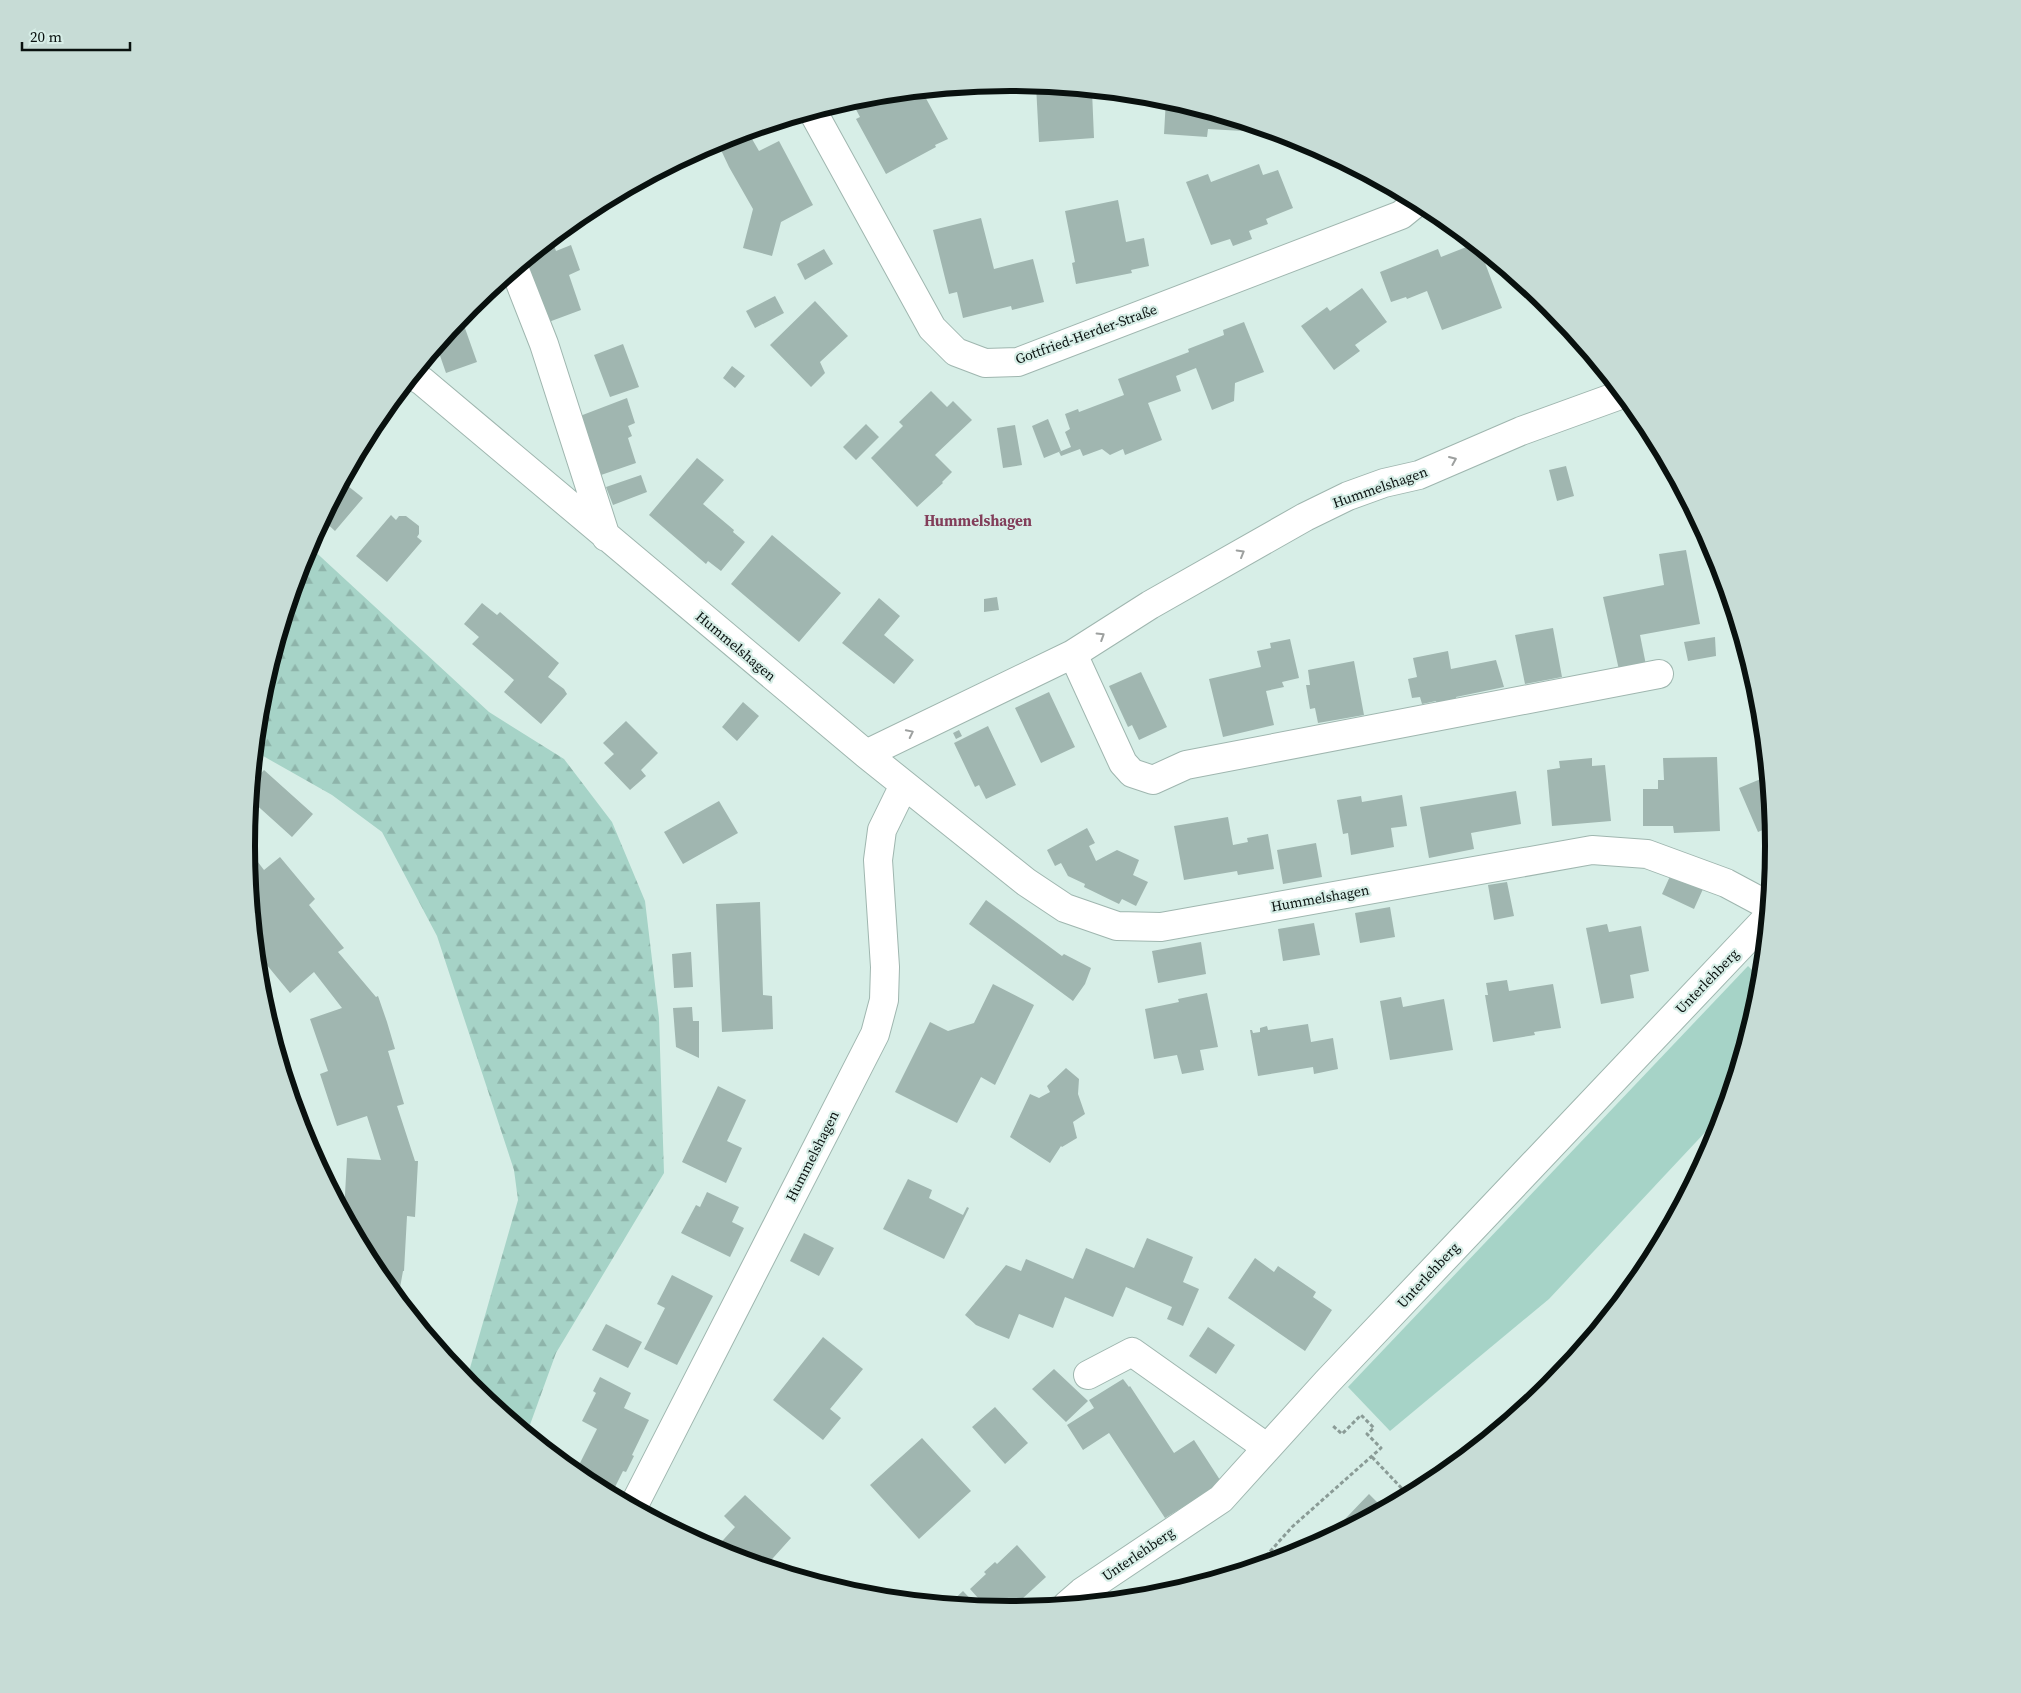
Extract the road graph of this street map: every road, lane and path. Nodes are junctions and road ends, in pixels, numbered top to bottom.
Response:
1 (816, 117) edge
2 (1411, 207) edge
3 (517, 276) edge
4 (418, 379) edge
5 (1617, 396) edge
6 (606, 537) junction
7 (1073, 654) junction
8 (1659, 674) dead end
9 (866, 754) junction
10 (904, 785) junction
11 (1763, 903) edge
12 (1761, 925) edge
13 (1088, 1375) dead end
14 (1329, 1423) dead end
15 (1266, 1447) junction
16 (1372, 1457) junction
17 (1404, 1491) edge
18 (635, 1502) edge
19 (1265, 1557) edge
20 (1075, 1598) edge

1 - 2 street, Gottfried-Herder-Straße
3 - 6 street
4 - 6 street, Hummelshagen
7 -> 5 street, Hummelshagen
6 - 9 street, Hummelshagen
7 - 8 street
9 -> 7 street, Hummelshagen
9 - 10 street, Hummelshagen
10 - 11 street, Hummelshagen
10 - 18 street, Hummelshagen
12 - 15 street, Unterlehberg
13 - 15 street
14 - 16 path
15 - 20 street, Unterlehberg
16 - 17 path
16 - 19 path

